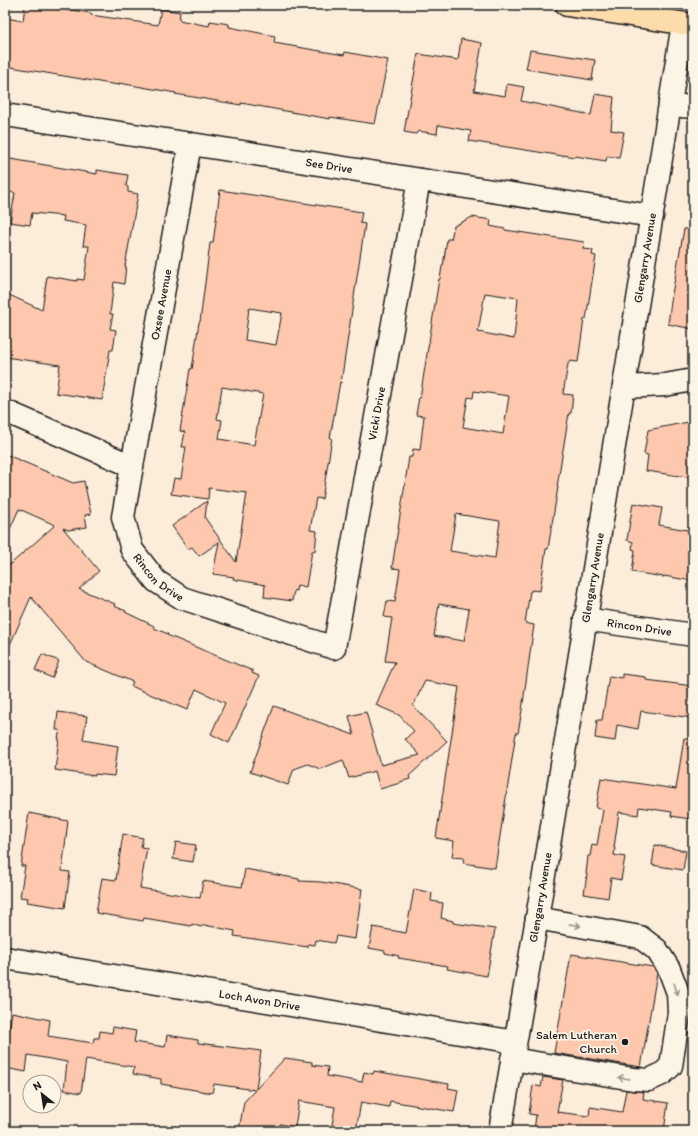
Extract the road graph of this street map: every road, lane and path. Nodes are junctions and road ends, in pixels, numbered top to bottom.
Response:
1 (567, 5) edge
2 (688, 24) edge
3 (670, 105) junction
4 (693, 107) edge
5 (5, 115) edge
6 (190, 144) junction
7 (419, 180) junction
8 (652, 216) junction
9 (693, 380) edge
10 (624, 387) junction
11 (5, 411) edge
12 (132, 466) junction
13 (585, 619) junction
14 (693, 635) edge
15 (334, 648) joint
16 (537, 918) junction
17 (5, 958) edge
18 (513, 1050) junction
19 (500, 1131) edge

1 - 2 main road
2 - 3 street, Glengarry Avenue
3 - 4 street
3 - 8 street, Glengarry Avenue
5 - 6 street, See Drive
6 - 7 street, See Drive
6 - 12 street, Oxsee Avenue
7 - 8 street, See Drive
7 - 15 street, Vicki Drive
8 - 10 street, Glengarry Avenue
9 - 10 street
10 - 13 street, Glengarry Avenue
11 - 12 street
12 - 15 street, Rincon Drive
13 - 14 street, Rincon Drive
13 - 16 street, Glengarry Avenue
16 - 18 street, Glengarry Avenue
16 -> 18 street, Loch Avon Drive
17 - 18 street, Loch Avon Drive
18 - 19 street, Glengarry Avenue

